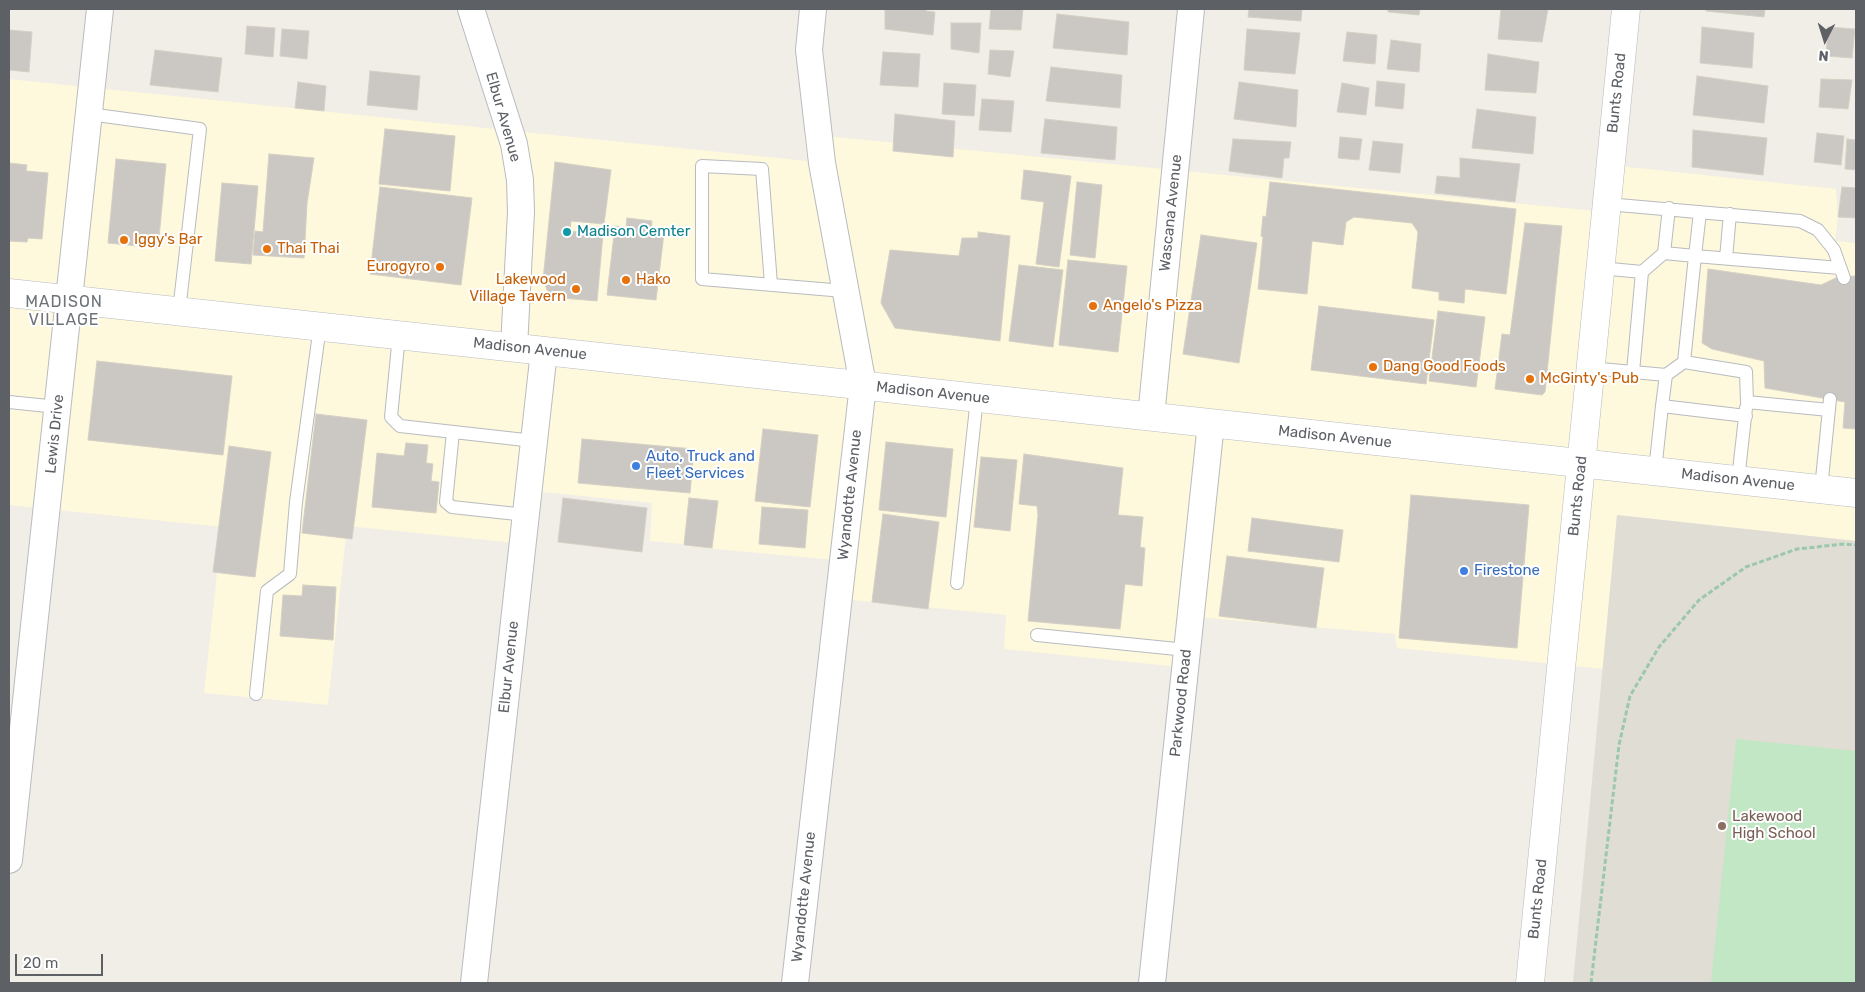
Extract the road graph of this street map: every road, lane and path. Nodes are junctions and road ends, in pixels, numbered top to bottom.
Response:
1 (100, 9) edge
2 (471, 9) edge
3 (814, 9) edge
4 (1191, 9) edge
5 (1626, 9) edge
6 (89, 114) junction
7 (1607, 204) junction
8 (1668, 208) junction
9 (1700, 212) junction
10 (1730, 214) junction
11 (1664, 253) junction
12 (1695, 256) junction
13 (1726, 258) junction
14 (1600, 268) junction
15 (1642, 272) junction
16 (771, 284) junction
17 (844, 291) junction
18 (9, 293) edge
19 (70, 299) junction
20 (179, 311) junction
21 (320, 326) junction
22 (399, 335) junction
23 (514, 347) junction
24 (544, 351) junction
25 (1684, 362) junction
26 (1590, 368) junction
27 (1633, 372) junction
28 (1666, 375) junction
29 (862, 385) junction
30 (978, 398) junction
31 (9, 402) edge
32 (1747, 402) junction
33 (1662, 406) junction
34 (58, 407) junction
35 (1151, 416) junction
36 (1746, 416) junction
37 (1211, 423) junction
38 (453, 432) junction
39 (534, 441) junction
40 (1581, 463) junction
41 (1655, 471) junction
42 (1738, 480) junction
43 (1821, 489) junction
44 (1856, 493) edge
45 (526, 515) junction
46 (1856, 545) edge
47 (957, 582) dead end
48 (1037, 635) dead end
49 (1187, 650) junction
50 (256, 694) dead end
51 (9, 860) edge
52 (474, 983) edge
53 (795, 983) edge
54 (1152, 983) edge
55 (1530, 983) edge
56 (1591, 983) edge

1 - 6 street, Lewis Drive
2 - 23 street, Elbur Avenue
3 - 17 street, Wyandotte Avenue
4 - 35 street, Wascana Avenue
5 - 7 main road, Bunts Road
6 - 19 street, Lewis Drive
6 - 20 lane
7 - 8 lane
7 - 14 main road, Bunts Road
8 - 9 lane
8 - 11 lane
9 - 10 lane
9 - 12 lane
10 - 13 lane
10 - 13 lane
11 - 12 lane
11 - 15 lane
12 - 13 lane
12 - 25 lane
14 - 15 lane
14 - 26 main road, Bunts Road
15 - 27 lane
16 - 16 lane
16 - 17 lane
17 - 29 street, Wyandotte Avenue
18 - 19 main road, Madison Avenue
19 - 20 main road, Madison Avenue
19 - 34 street, Lewis Drive
20 - 21 main road, Madison Avenue
21 - 22 main road, Madison Avenue
21 - 50 lane
22 - 23 main road, Madison Avenue
22 - 38 lane
23 - 24 main road, Madison Avenue
24 - 29 main road, Madison Avenue
24 - 39 street, Elbur Avenue
25 - 28 lane
25 - 32 lane
26 - 27 lane
26 - 40 main road, Bunts Road
27 - 28 lane
28 - 33 lane
29 - 30 main road, Madison Avenue
29 - 53 street, Wyandotte Avenue
30 - 35 main road, Madison Avenue
30 - 47 lane
31 - 34 lane
32 - 36 lane
32 - 43 lane
33 - 36 lane
33 - 41 lane
34 - 51 street, Lewis Drive
35 - 37 main road, Madison Avenue
36 - 42 lane
37 - 40 main road, Madison Avenue
37 - 49 street, Parkwood Road
38 - 39 lane
38 - 45 lane
39 - 45 street, Elbur Avenue
40 - 41 main road, Madison Avenue
40 - 55 main road, Bunts Road
41 - 42 main road, Madison Avenue
42 - 43 main road, Madison Avenue
43 - 44 main road, Madison Avenue
45 - 52 street, Elbur Avenue
46 - 56 path
48 - 49 lane
49 - 54 street, Parkwood Road

